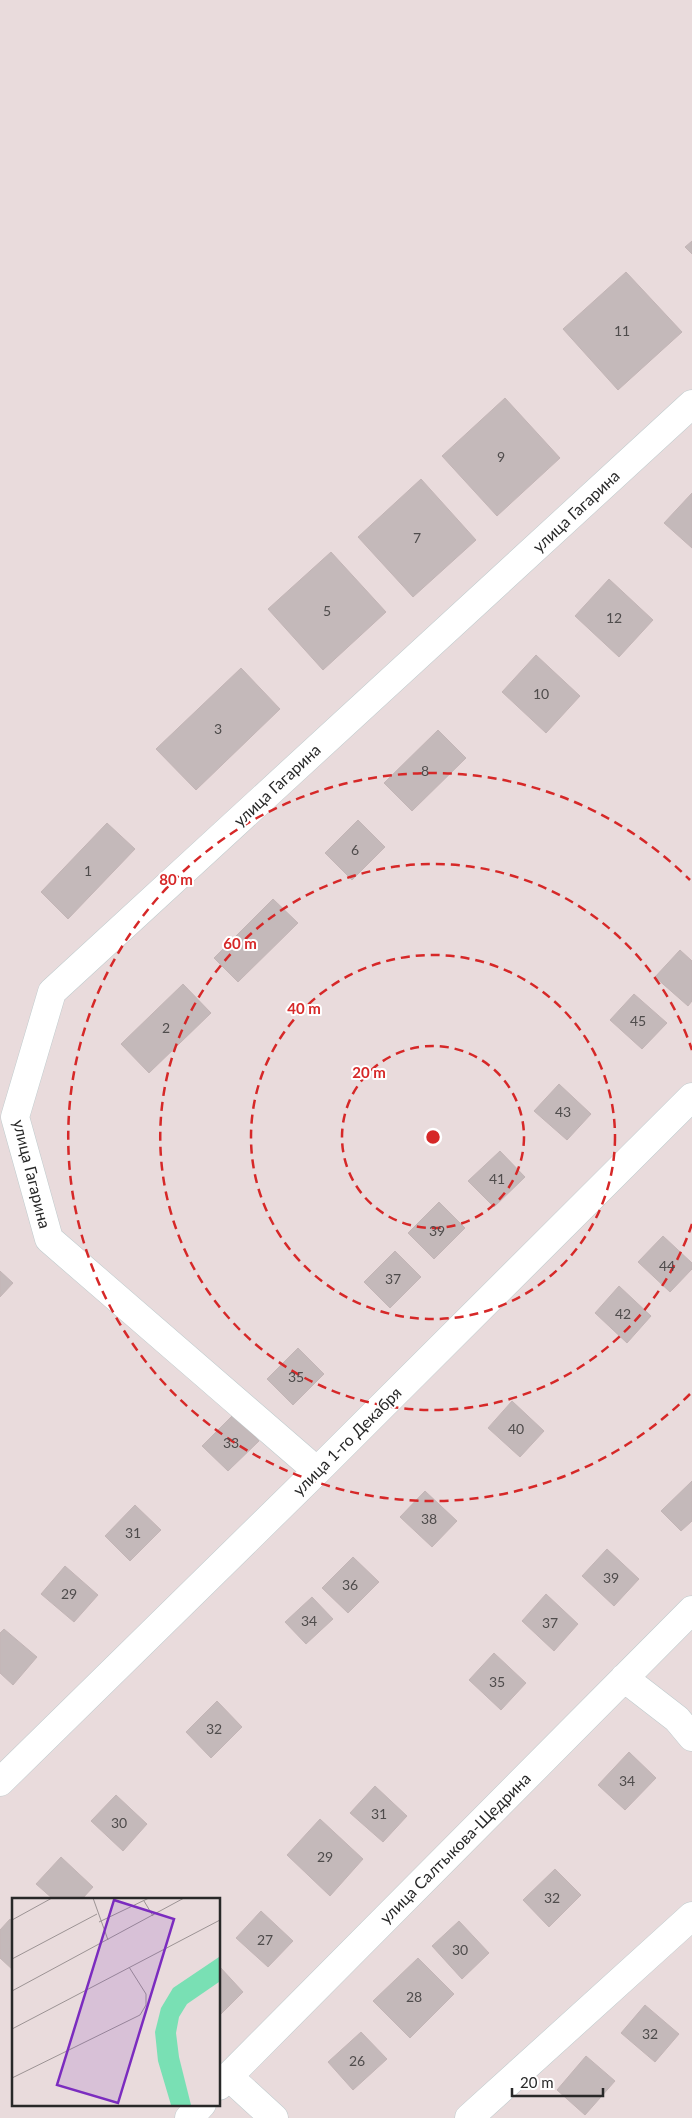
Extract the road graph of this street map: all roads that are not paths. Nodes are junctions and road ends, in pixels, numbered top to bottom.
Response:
1 (692, 404) edge
2 (692, 1098) edge
3 (317, 1471) junction
4 (692, 1610) edge
5 (624, 1678) junction
6 (692, 1737) edge
7 (0, 1782) edge
8 (692, 1916) edge
9 (224, 2081) edge
10 (200, 2106) edge
11 (189, 2118) edge
12 (274, 2118) edge
13 (469, 2118) edge

1 - 3 street, улица Гагарина
2 - 3 street, улица 1-го Декабря
3 - 7 street, улица 1-го Декабря
4 - 5 street, улица Салтыкова-Щедрина
5 - 6 street
5 - 9 street, улица Салтыкова-Щедрина
8 - 13 street
9 - 12 street
10 - 11 street

